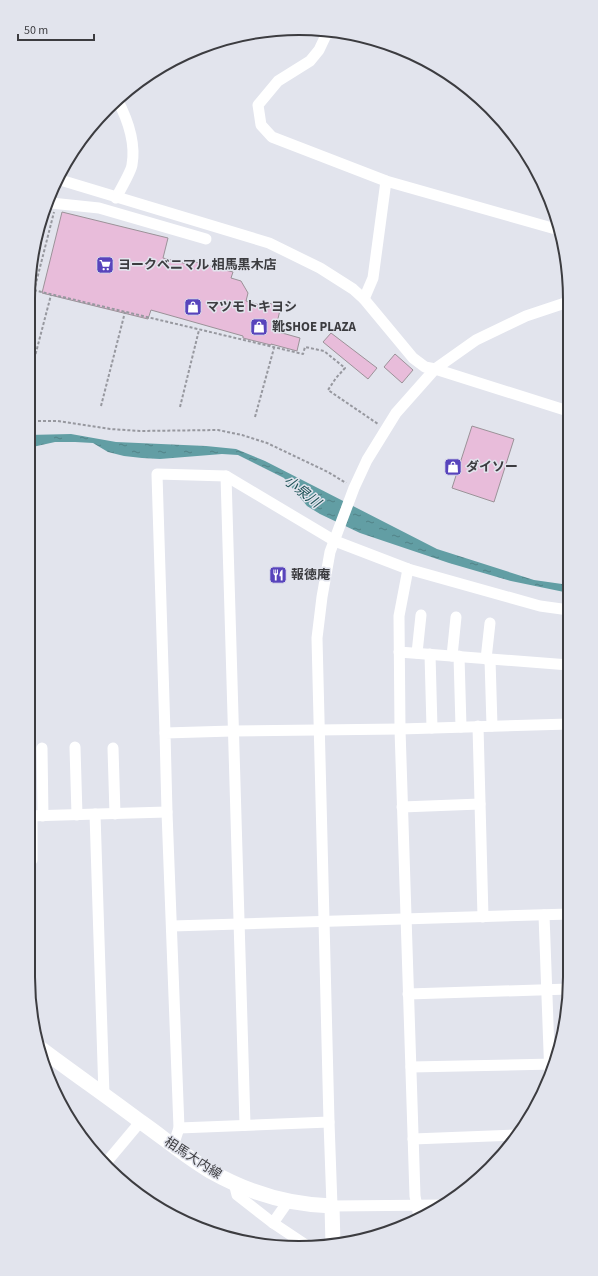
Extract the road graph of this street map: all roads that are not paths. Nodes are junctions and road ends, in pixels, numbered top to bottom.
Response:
1 (325, 37) edge
2 (120, 105) edge
3 (63, 181) edge
4 (386, 181) junction
5 (116, 198) junction
6 (53, 204) road end
7 (553, 228) edge
8 (206, 239) dead end
9 (364, 299) junction
10 (563, 304) edge
11 (435, 369) junction
12 (563, 409) edge
13 (226, 476) junction
14 (335, 540) junction
15 (408, 569) junction
16 (563, 609) edge
17 (421, 615) dead end
18 (456, 617) dead end
19 (490, 623) dead end
20 (399, 652) junction
21 (416, 653) junction
22 (430, 654) junction
23 (456, 656) junction
24 (488, 659) junction
25 (563, 665) edge
26 (563, 724) edge
27 (478, 726) junction
28 (492, 726) junction
29 (462, 727) junction
30 (432, 728) junction
31 (318, 729) junction
32 (400, 729) junction
33 (232, 731) junction
34 (165, 733) junction
35 (75, 747) dead end
36 (42, 748) dead end
37 (113, 748) dead end
38 (480, 804) junction
39 (402, 807) junction
40 (167, 812) junction
41 (95, 814) junction
42 (114, 814) junction
43 (77, 815) junction
44 (35, 816) edge
45 (44, 816) junction
46 (563, 914) edge
47 (544, 915) junction
48 (483, 917) junction
49 (406, 919) junction
50 (324, 922) junction
51 (238, 924) junction
52 (172, 926) junction
53 (546, 989) junction
54 (562, 989) edge
55 (408, 994) junction
56 (46, 1053) edge
57 (551, 1054) edge
58 (548, 1064) edge
59 (411, 1066) junction
60 (104, 1095) junction
61 (141, 1121) junction
62 (328, 1122) junction
63 (245, 1125) junction
64 (179, 1128) junction
65 (510, 1135) edge
66 (413, 1139) junction
67 (173, 1146) junction
68 (108, 1160) edge
69 (234, 1183) junction
70 (289, 1200) junction
71 (417, 1205) junction
72 (433, 1205) edge
73 (332, 1206) junction
74 (419, 1212) edge
75 (273, 1223) junction
76 (333, 1239) edge
77 (300, 1241) edge

1 - 4 street
2 - 5 street
3 - 5 street
4 - 7 street
4 - 9 street
5 - 9 street
6 - 8 street
9 - 11 street
10 - 11 street
11 - 12 street
11 - 14 street
13 - 14 street
13 - 33 street
13 - 34 street
14 - 15 street
14 - 31 street
15 - 16 street
15 - 20 street
17 - 21 street
18 - 23 street
19 - 24 street
20 - 21 street
20 - 32 street
21 - 22 street
22 - 23 street
22 - 30 street
23 - 24 street
23 - 29 street
24 - 25 street
24 - 28 street
26 - 28 street
27 - 28 street
27 - 29 street
27 - 38 street
29 - 30 street
30 - 32 street
31 - 32 street
31 - 33 street
31 - 50 street
32 - 39 street
33 - 34 street
33 - 51 street
34 - 40 street
35 - 43 street
36 - 45 street
37 - 42 street
38 - 39 street
38 - 48 street
39 - 49 street
40 - 42 street
40 - 52 street
41 - 42 street
41 - 43 street
41 - 60 street
43 - 45 street
44 - 45 street
46 - 47 street
47 - 48 street
47 - 53 street
48 - 49 street
49 - 50 street
49 - 55 street
50 - 51 street
50 - 62 street
51 - 52 street
51 - 63 street
52 - 64 street
53 - 54 street
53 - 55 street
53 - 57 street
55 - 59 street
56 - 60 main road, 相馬大内線
58 - 59 street
59 - 66 street
60 - 61 main road, 相馬大内線
61 - 67 main road, 相馬大内線
61 - 68 street
62 - 63 street
62 - 73 street
63 - 64 street
64 - 67 street
65 - 66 street
66 - 71 street
67 - 69 main road, 相馬大内線
69 - 70 main road, 相馬大内線
69 - 75 street
70 - 73 main road, 相馬大内線
70 - 75 street
71 - 72 street
71 - 73 street
71 - 74 street
73 - 76 main road
75 - 77 street

